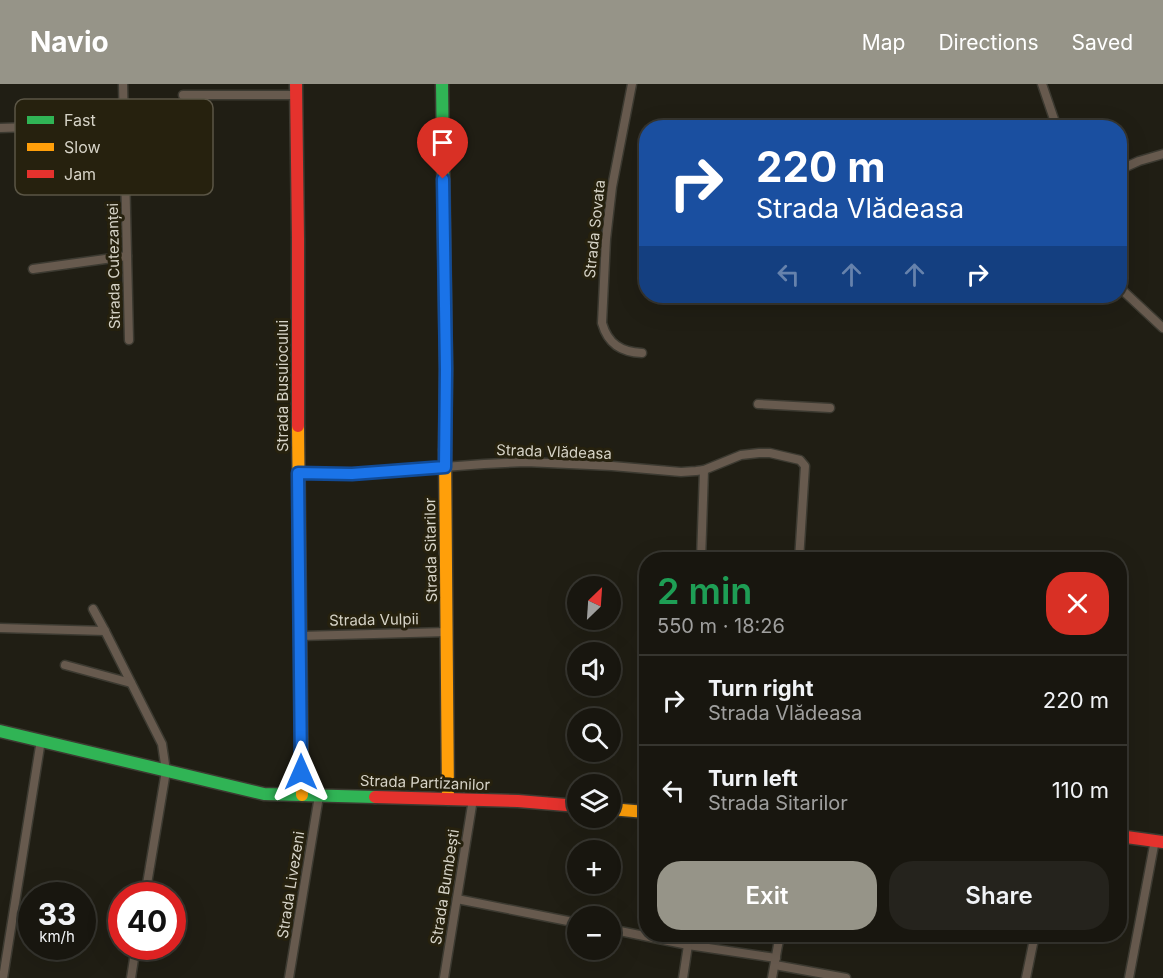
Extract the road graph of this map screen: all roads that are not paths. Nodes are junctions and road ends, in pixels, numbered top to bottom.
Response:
1 (123, 84) edge
2 (442, 84) edge
3 (632, 84) edge
4 (1042, 84) edge
5 (296, 89) edge
6 (183, 94) dead end
7 (123, 99) edge
8 (1053, 120) edge
9 (15, 128) edge
10 (0, 129) edge
11 (1163, 154) edge
12 (1127, 166) edge
13 (126, 195) edge
14 (127, 256) junction
15 (33, 269) dead end
16 (1127, 294) edge
17 (1163, 328) edge
18 (129, 340) dead end
19 (642, 353) dead end
20 (758, 404) dead end
21 (830, 408) dead end
22 (445, 467) junction
23 (704, 470) junction
24 (298, 473) junction
25 (701, 552) edge
26 (800, 552) edge
27 (93, 609) dead end
28 (0, 628) edge
29 (105, 631) junction
30 (447, 632) junction
31 (300, 636) junction
32 (65, 665) dead end
33 (131, 683) junction
34 (0, 731) edge
35 (41, 740) junction
36 (166, 771) junction
37 (302, 795) junction
38 (319, 796) junction
39 (448, 799) junction
40 (473, 800) junction
41 (567, 805) edge
42 (621, 810) edge
43 (639, 811) edge
44 (1127, 837) edge
45 (1159, 841) edge
46 (147, 882) edge
47 (457, 899) junction
48 (567, 921) edge
49 (621, 931) edge
50 (639, 935) edge
51 (673, 942) edge
52 (779, 942) edge
53 (1033, 942) edge
54 (688, 945) junction
55 (134, 960) edge
56 (776, 962) junction
57 (3, 978) edge
58 (131, 978) edge
59 (289, 978) edge
60 (444, 978) edge
61 (683, 978) edge
62 (772, 978) edge
63 (846, 978) edge
64 (1026, 978) edge
65 (1129, 978) edge

1 - 7 street, Strada Cutezanței
2 - 22 street, Strada Sitarilor
3 - 19 street, Strada Sovata
4 - 8 street
5 - 6 street
5 - 24 street, Strada Busuiocului
9 - 10 street
11 - 12 street
13 - 14 street, Strada Cutezanței
14 - 15 street
14 - 18 street, Strada Cutezanței
16 - 17 street
20 - 21 street
22 - 23 street, Strada Vlădeasa
22 - 24 street, Strada Vlădeasa
22 - 30 street, Strada Sitarilor
23 - 25 street
23 - 26 street, Strada Vlădeasa
24 - 31 street, Strada Busuiocului
27 - 29 street
28 - 29 street
29 - 33 street
30 - 31 street, Strada Vulpii
30 - 39 street, Strada Sitarilor
31 - 37 street, Strada Busuiocului
32 - 33 street
33 - 36 street
34 - 35 street, Strada Partizanilor
35 - 36 street, Strada Partizanilor
35 - 57 street
36 - 37 street, Strada Partizanilor
36 - 46 street
37 - 38 street, Strada Partizanilor
38 - 39 street, Strada Partizanilor
38 - 59 street, Strada Livezeni
39 - 40 street, Strada Partizanilor
40 - 41 street, Strada Partizanilor
40 - 47 street, Strada Bumbești
42 - 43 street
44 - 45 street
45 - 65 street
47 - 48 street
47 - 60 street, Strada Bumbești
49 - 50 street
51 - 54 street
52 - 56 street
53 - 64 street
54 - 56 street
54 - 61 street
55 - 58 street
56 - 62 street
56 - 63 street

